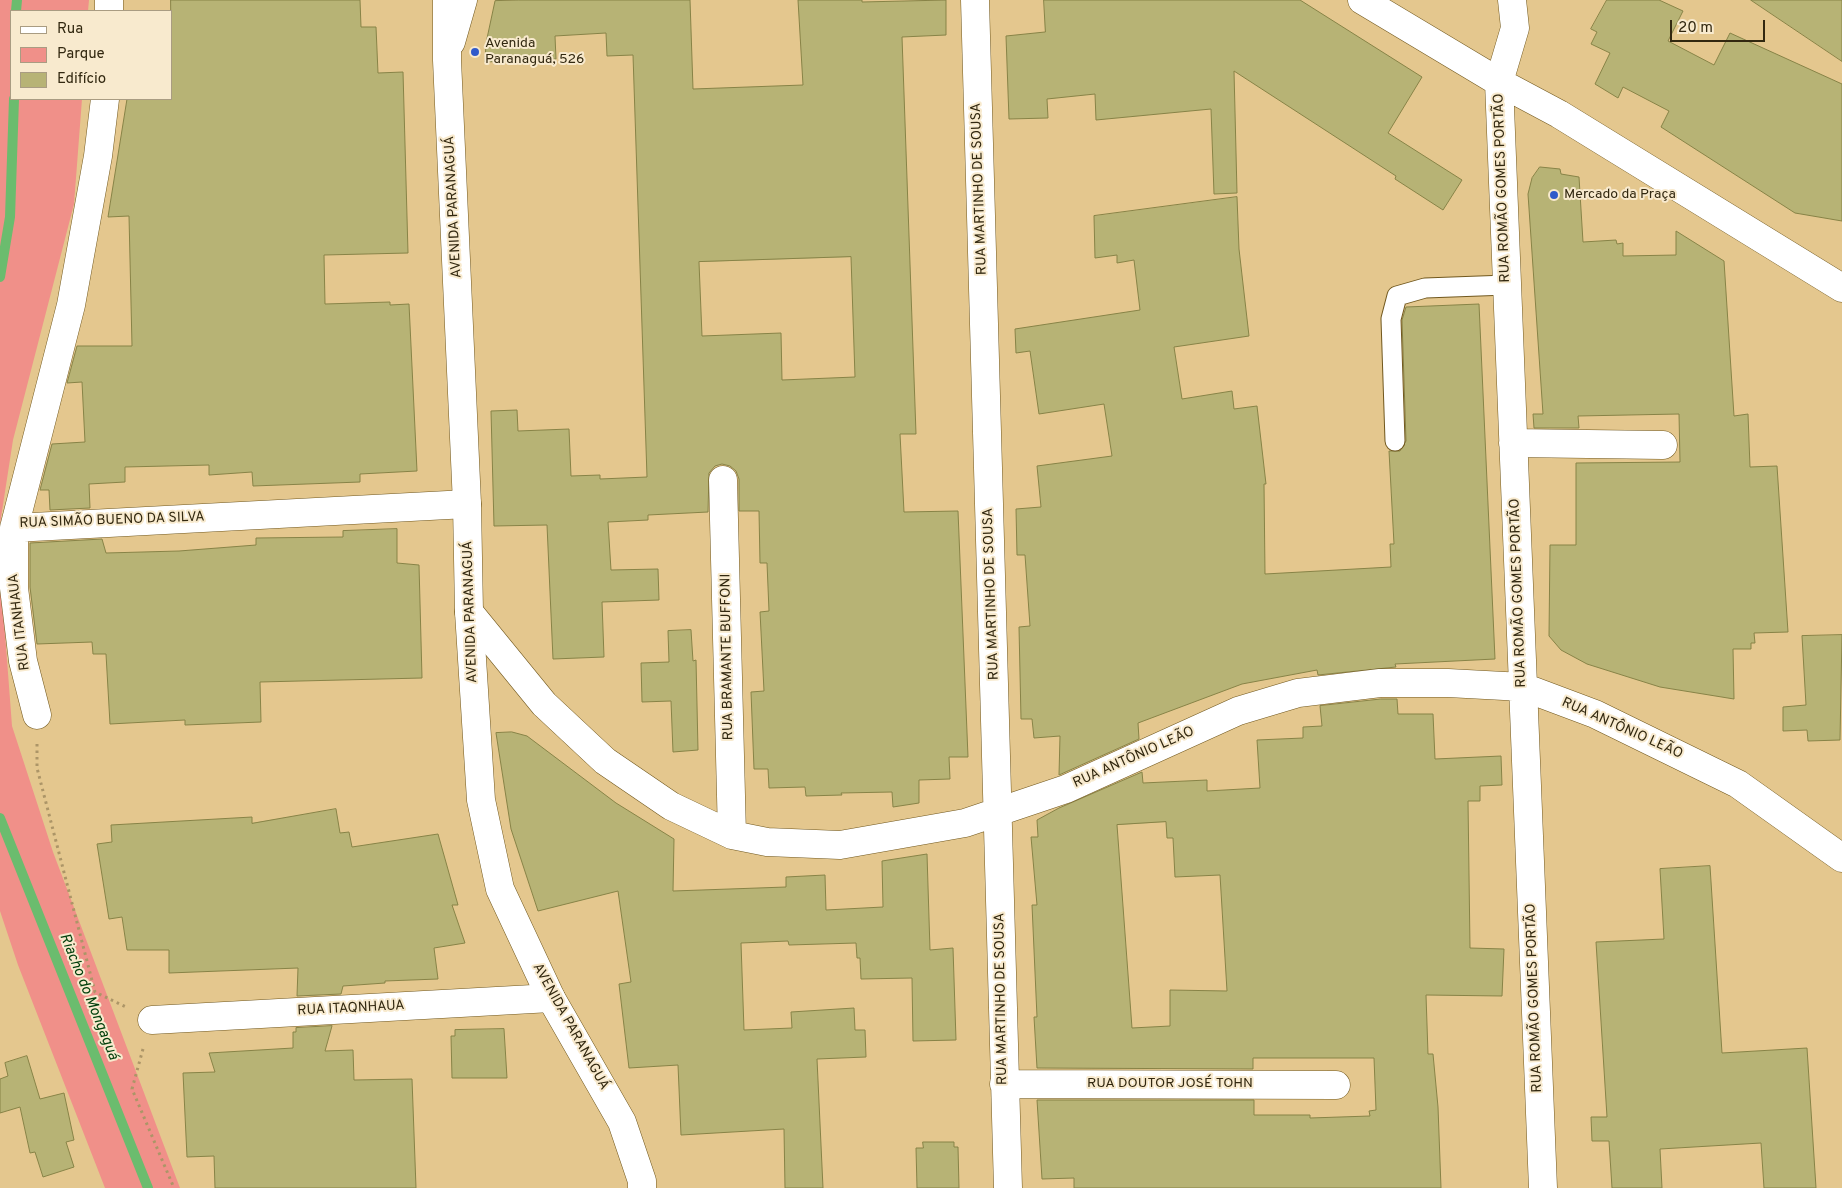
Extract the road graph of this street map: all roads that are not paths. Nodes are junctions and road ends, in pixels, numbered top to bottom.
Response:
1 (447, 0) edge
2 (463, 0) edge
3 (975, 0) edge
4 (1362, 0) edge
5 (1512, 0) edge
6 (1532, 0) edge
7 (1515, 28) junction
8 (447, 60) junction
9 (1499, 82) junction
10 (105, 100) edge
11 (1507, 285) junction
12 (1842, 288) edge
13 (1395, 441) dead end
14 (1513, 444) junction
15 (1663, 445) dead end
16 (723, 480) dead end
17 (467, 504) junction
18 (14, 528) junction
19 (469, 612) junction
20 (1523, 687) junction
21 (37, 715) road end
22 (999, 811) junction
23 (732, 834) junction
24 (1842, 858) edge
25 (551, 998) junction
26 (152, 1020) road end
27 (1004, 1084) junction
28 (1336, 1085) dead end
29 (642, 1188) edge
30 (1008, 1188) edge
31 (1543, 1188) edge

1 - 8 street, AVENIDA PARANAGUÁ
2 - 8 street
3 - 22 street, RUA MARTINHO DE SOUSA
4 - 9 street
5 - 7 street, RUA ROMÃO GOMES PORTÃO
6 - 7 street
7 - 9 street, RUA ROMÃO GOMES PORTÃO
8 - 17 street, AVENIDA PARANAGUÁ
9 - 11 street, RUA ROMÃO GOMES PORTÃO
9 - 12 street
10 - 18 street, RUA SIMÃO BUENO DA SILVA
11 - 13 lane
11 - 14 street, RUA ROMÃO GOMES PORTÃO
14 - 15 street
14 - 20 street, RUA ROMÃO GOMES PORTÃO
16 - 23 street, RUA BRAMANTE BUFFONI
17 - 18 street, RUA SIMÃO BUENO DA SILVA
17 - 19 street, AVENIDA PARANAGUÁ
18 - 21 street, RUA ITANHAUA
19 - 23 street, RUA ANTÔNIO LEÃO
19 - 25 street, AVENIDA PARANAGUÁ
20 - 22 street, RUA ANTÔNIO LEÃO
20 - 24 street, RUA ANTÔNIO LEÃO
20 - 31 street, RUA ROMÃO GOMES PORTÃO
22 - 23 street, RUA ANTÔNIO LEÃO
22 - 27 street, RUA MARTINHO DE SOUSA
25 - 26 street, RUA ITAQNHAUA
25 - 29 street, AVENIDA PARANAGUÁ
27 - 28 street, RUA DOUTOR JOSÉ TOHN
27 - 30 street, RUA MARTINHO DE SOUSA

